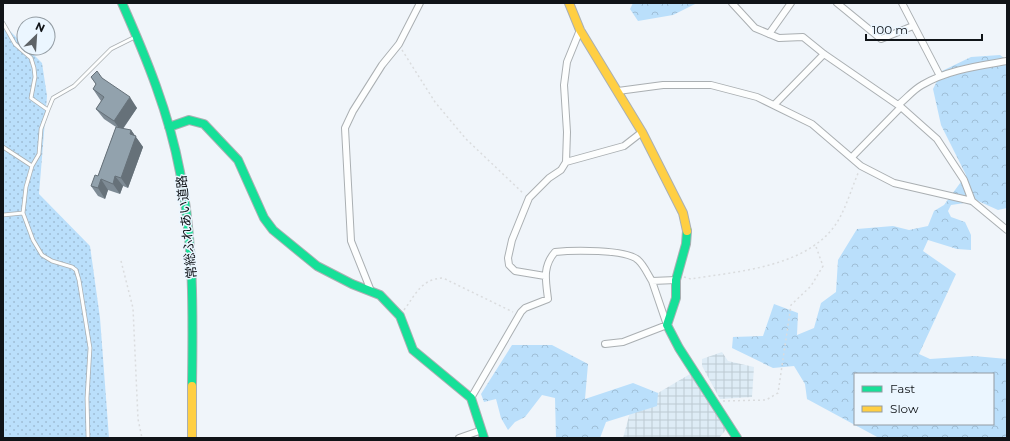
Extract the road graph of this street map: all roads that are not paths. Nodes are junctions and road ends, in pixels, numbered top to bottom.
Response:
1 (122, 3) edge
2 (420, 3) edge
3 (569, 3) edge
4 (732, 3) edge
5 (791, 3) edge
6 (837, 3) edge
7 (902, 3) edge
8 (3, 23) edge
9 (913, 26) junction
10 (580, 30) junction
11 (769, 34) junction
12 (137, 37) junction
13 (824, 54) junction
14 (1007, 61) edge
15 (940, 76) junction
16 (618, 91) junction
17 (774, 105) junction
18 (899, 106) junction
19 (48, 110) junction
20 (169, 127) junction
21 (642, 132) junction
22 (3, 147) edge
23 (852, 157) junction
24 (566, 162) junction
25 (32, 166) junction
26 (972, 201) junction
27 (23, 214) junction
28 (3, 215) edge
29 (1007, 230) edge
30 (545, 276) junction
31 (677, 277) junction
32 (652, 281) junction
33 (371, 291) junction
34 (667, 325) junction
35 (605, 344) dead end
36 (471, 398) junction
37 (483, 434) edge
38 (88, 438) edge
39 (192, 438) edge
40 (459, 438) edge
41 (737, 438) edge

1 - 12 street, 常総ふれあい道路
2 - 33 street
3 - 10 street
4 - 11 street
5 - 11 street
6 - 9 street
7 - 9 street
8 - 19 lane
9 - 15 street
10 - 16 street
10 - 24 street
11 - 13 street
12 - 19 lane
12 - 20 street, 常総ふれあい道路
13 - 17 street
13 - 18 street
14 - 15 street
15 - 18 street
16 - 17 street
16 - 21 street
17 - 23 street
18 - 23 street
18 - 26 street
19 - 25 lane
20 - 33 street
20 - 39 street, 常総ふれあい道路
21 - 24 street
21 - 31 street
22 - 25 lane
23 - 26 street
24 - 30 street
25 - 27 lane
26 - 29 street
27 - 28 lane
27 - 38 lane
30 - 32 street
30 - 36 street
31 - 32 street
31 - 34 street
32 - 34 street
33 - 36 street
34 - 35 street
34 - 41 street
36 - 37 street
37 - 40 street

